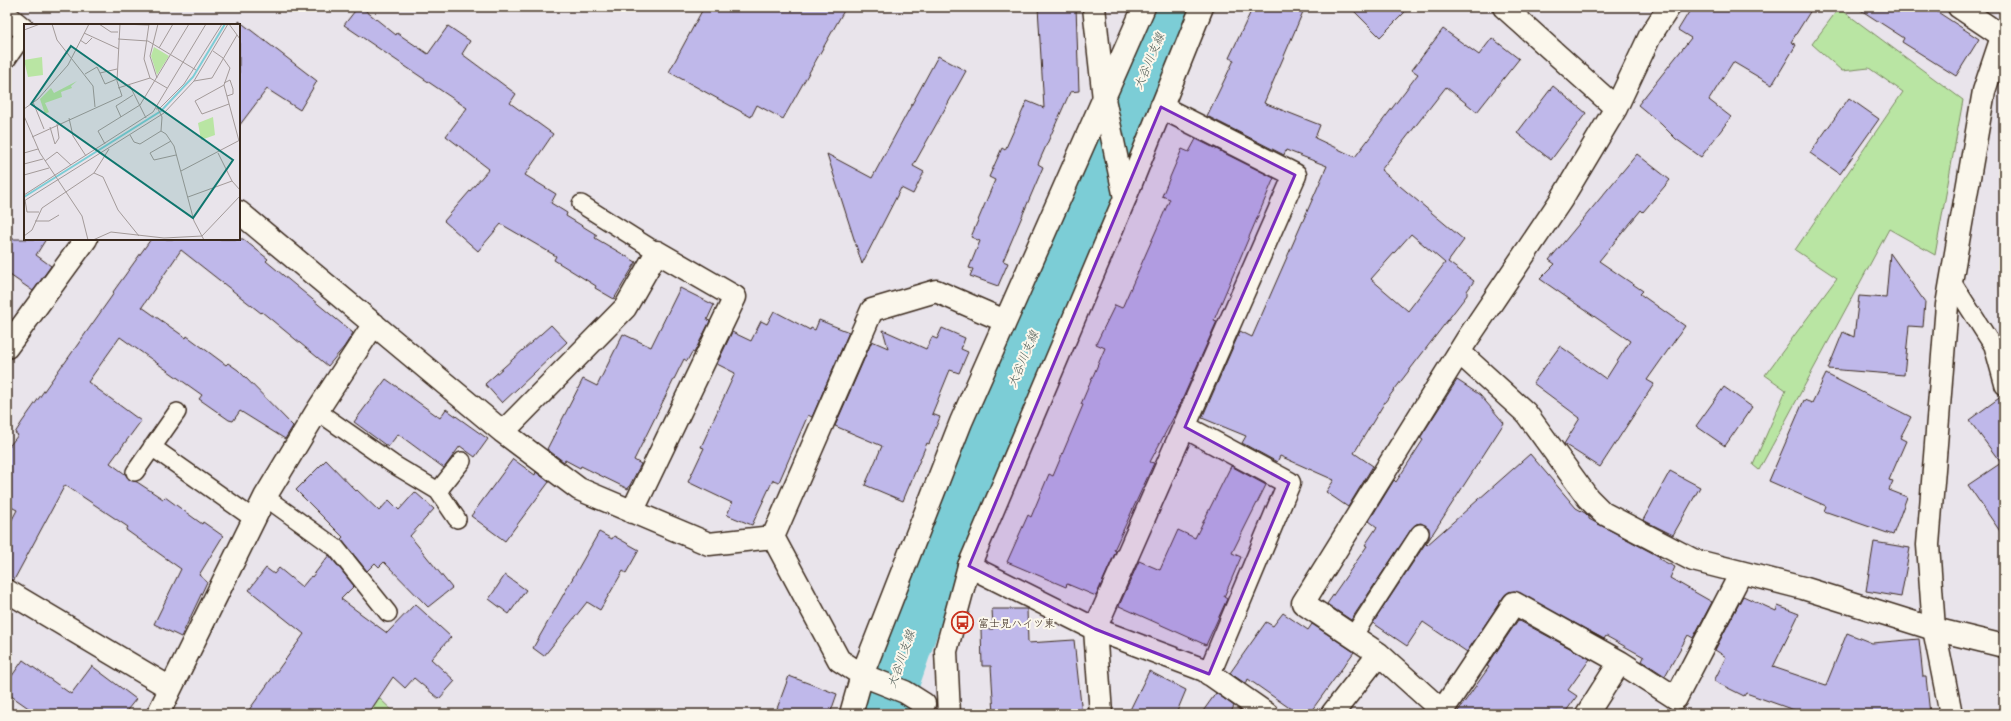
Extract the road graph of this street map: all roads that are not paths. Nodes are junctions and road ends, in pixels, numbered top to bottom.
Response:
1 (1094, 7) edge
2 (1144, 7) edge
3 (1202, 7) edge
4 (1504, 7) edge
5 (1669, 7) edge
6 (1958, 7) edge
7 (7, 16) edge
8 (24, 31) edge
9 (24, 33) edge
10 (2003, 33) edge
11 (7, 58) edge
12 (1104, 99) junction
13 (1161, 107) junction
14 (1616, 108) junction
15 (1125, 198) junction
16 (581, 204) dead end
17 (240, 213) edge
18 (85, 240) edge
19 (657, 252) junction
20 (1951, 280) junction
21 (1005, 321) junction
22 (374, 324) junction
23 (7, 347) edge
24 (1459, 352) junction
25 (2004, 386) edge
26 (317, 411) junction
27 (176, 412) dead end
28 (1185, 427) junction
29 (503, 432) junction
30 (152, 447) junction
31 (462, 461) dead end
32 (135, 472) dead end
33 (438, 491) junction
34 (265, 497) junction
35 (632, 512) junction
36 (457, 518) dead end
37 (254, 519) junction
38 (1420, 533) dead end
39 (773, 537) junction
40 (969, 566) junction
41 (1741, 573) junction
42 (7, 591) edge
43 (388, 613) dead end
44 (1095, 629) junction
45 (1934, 629) junction
46 (1353, 636) junction
47 (2004, 646) edge
48 (1379, 654) junction
49 (1620, 662) junction
50 (1209, 674) junction
51 (869, 678) junction
52 (946, 686) junction
53 (170, 688) junction
54 (921, 709) edge
55 (158, 714) edge
56 (851, 714) edge
57 (949, 714) edge
58 (1101, 714) edge
59 (1267, 714) edge
60 (1332, 714) edge
61 (1440, 714) edge
62 (1587, 714) edge
63 (1951, 714) edge

1 - 12 street
2 - 12 street
3 - 13 street
4 - 14 street
5 - 14 street
6 - 10 street
7 - 8 street
9 - 11 lane
10 - 20 street
12 - 15 street
12 - 21 street
13 - 15 street
13 - 28 street
14 - 24 street
15 - 40 street
16 - 19 lane
17 - 22 street
18 - 23 street
19 - 29 street
19 - 35 street
20 - 25 lane
20 - 45 street
21 - 39 street
21 - 51 street
22 - 26 street
22 - 29 street
24 - 41 street
24 - 46 street
26 - 33 lane
26 - 34 street
27 - 30 lane
28 - 44 street
28 - 50 street
29 - 35 street
30 - 32 lane
30 - 37 lane
31 - 33 lane
33 - 36 lane
34 - 37 street
34 - 43 lane
35 - 39 street
37 - 53 street
38 - 46 lane
39 - 51 street
40 - 44 street
40 - 52 street
41 - 45 street
41 - 49 street
42 - 53 street
44 - 50 street
44 - 58 street
45 - 47 street
45 - 63 street
46 - 48 street
48 - 60 street
48 - 61 street
49 - 61 street
49 - 62 street
50 - 59 street
51 - 54 street
51 - 56 street
52 - 54 street
52 - 57 street
53 - 55 street

